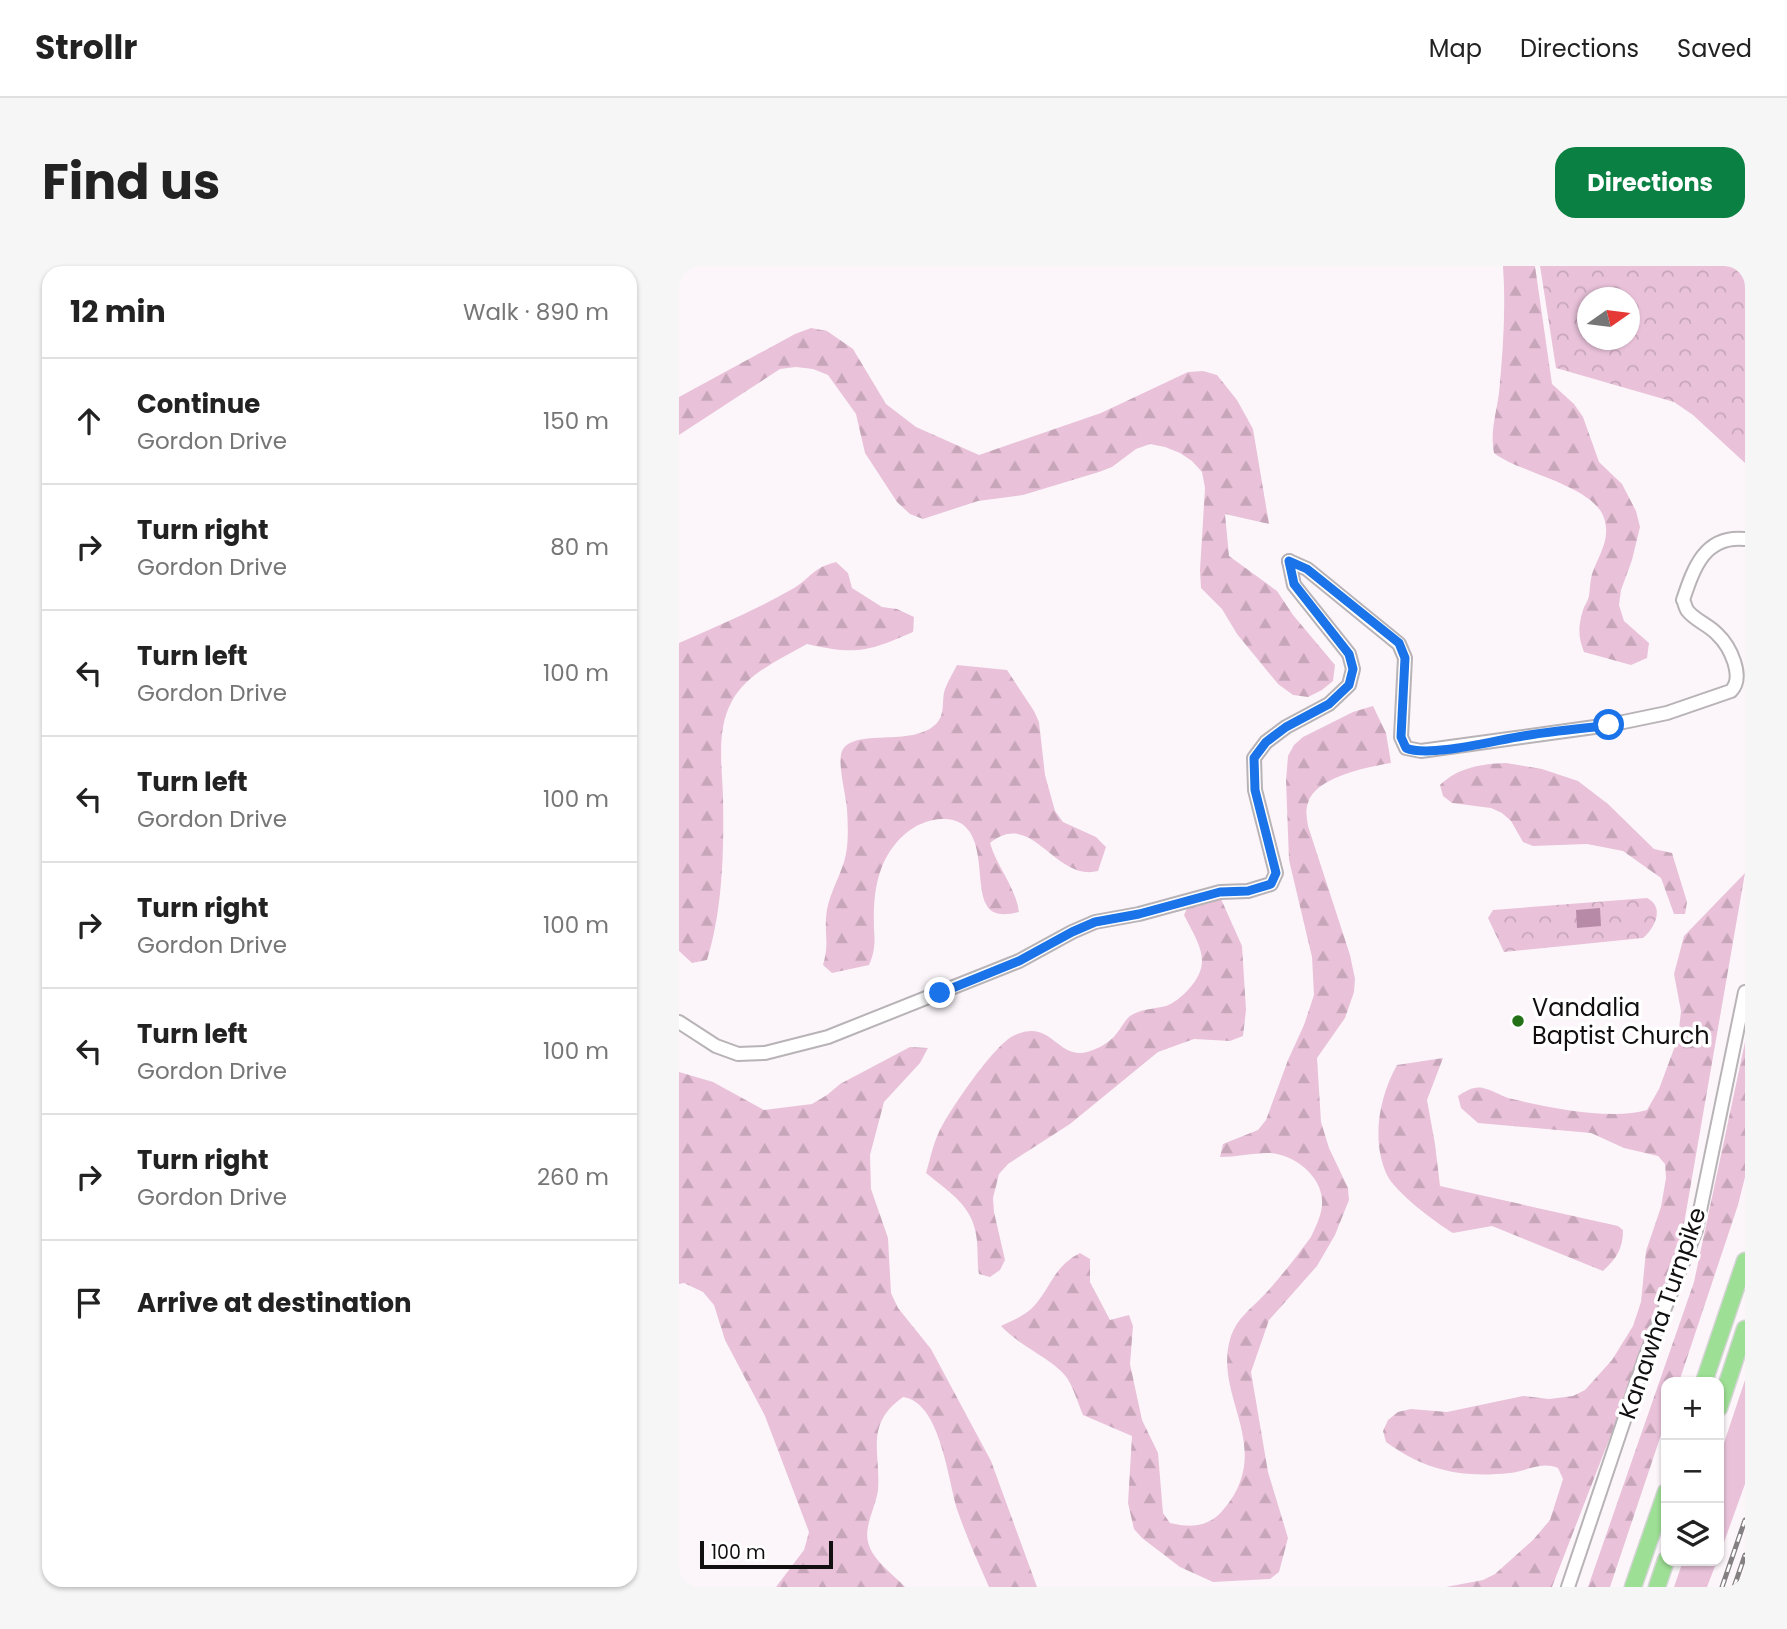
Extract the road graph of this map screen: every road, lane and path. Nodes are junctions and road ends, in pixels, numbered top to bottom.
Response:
1 (1745, 540) edge
2 (1745, 992) edge
3 (679, 1023) edge
4 (1745, 1261) edge
5 (1745, 1329) edge
6 (1706, 1377) edge
7 (1724, 1393) edge
8 (1662, 1503) edge
9 (1664, 1566) edge
10 (1568, 1587) edge
11 (1633, 1587) edge
12 (1657, 1587) edge

1 - 3 street
2 - 10 street, Kanawha Turnpike
4 - 6 highway
5 - 7 highway
8 - 11 highway
9 - 12 highway

